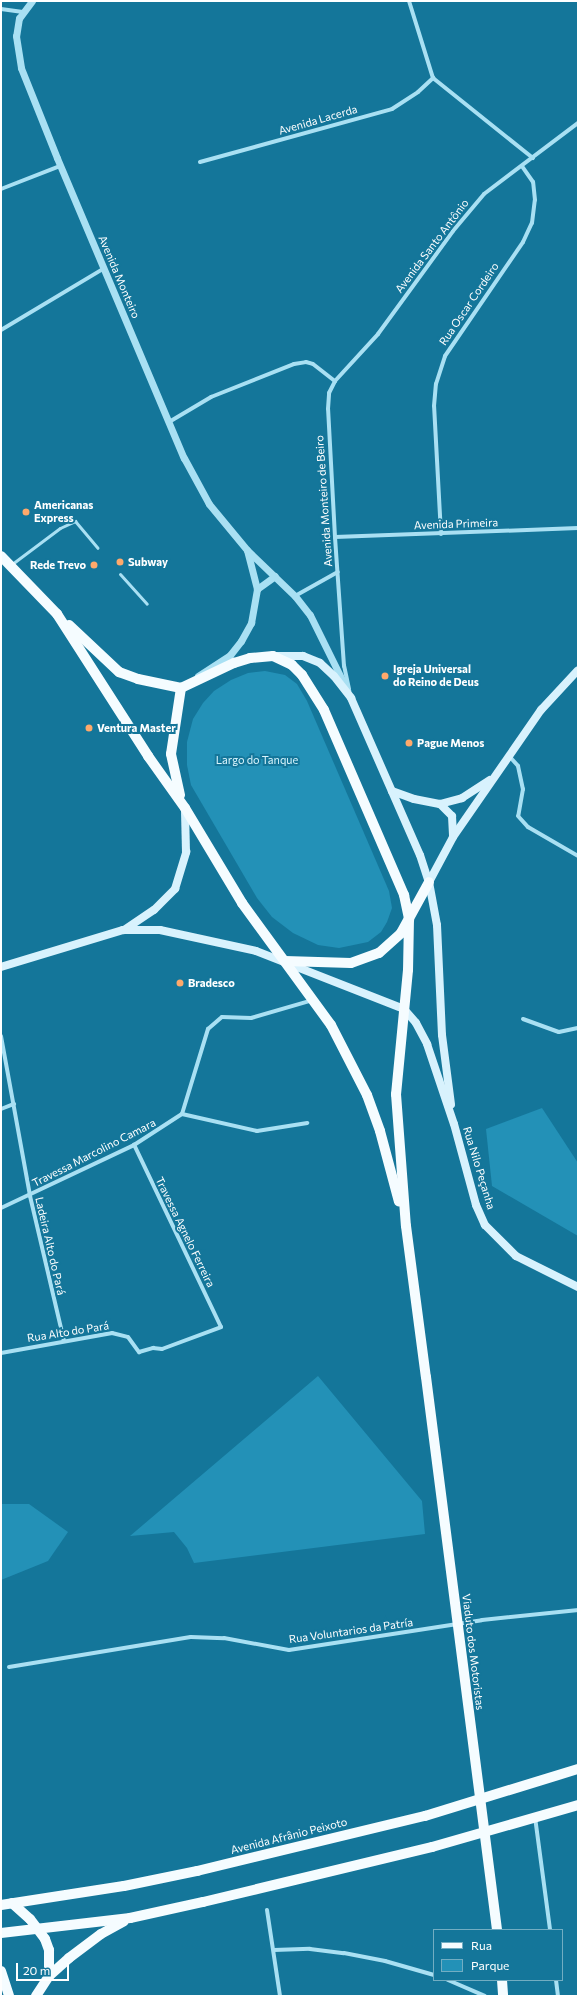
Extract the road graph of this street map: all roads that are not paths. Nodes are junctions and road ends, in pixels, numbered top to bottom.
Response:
1 (32, 1) edge
2 (409, 1) edge
3 (1, 9) edge
4 (23, 12) junction
5 (432, 78) junction
6 (578, 123) edge
7 (533, 158) junction
8 (200, 162) dead end
9 (60, 166) junction
10 (522, 166) junction
11 (1, 189) edge
12 (103, 269) junction
13 (1, 330) edge
14 (335, 381) junction
15 (168, 422) junction
16 (578, 528) edge
17 (441, 534) junction
18 (335, 537) junction
19 (98, 548) dead end
20 (246, 550) junction
21 (1, 556) edge
22 (11, 565) junction
23 (338, 572) junction
24 (120, 574) dead end
25 (275, 576) junction
26 (257, 589) junction
27 (295, 596) junction
28 (146, 604) dead end
29 (57, 614) junction
30 (273, 656) junction
31 (578, 670) edge
32 (181, 688) junction
33 (351, 698) junction
34 (510, 757) junction
35 (497, 774) junction
36 (392, 791) junction
37 (440, 804) junction
38 (185, 808) junction
39 (453, 837) junction
40 (578, 856) edge
41 (429, 882) junction
42 (409, 919) junction
43 (123, 930) junction
44 (285, 961) junction
45 (1, 967) edge
46 (315, 1000) junction
47 (404, 1010) junction
48 (523, 1019) dead end
49 (578, 1028) edge
50 (1, 1036) edge
51 (14, 1104) junction
52 (1, 1109) edge
53 (182, 1114) junction
54 (308, 1123) dead end
55 (454, 1124) junction
56 (134, 1145) junction
57 (30, 1196) junction
58 (1, 1208) edge
59 (406, 1226) junction
60 (578, 1287) edge
61 (221, 1327) joint
62 (64, 1341) junction
63 (1, 1353) edge
64 (578, 1610) edge
65 (9, 1667) dead end
66 (578, 1769) edge
67 (578, 1804) edge
68 (535, 1817) junction
69 (12, 1903) junction
70 (1, 1905) edge
71 (267, 1910) dead end
72 (130, 1918) junction
73 (38, 1929) junction
74 (497, 1929) edge
75 (550, 1929) edge
76 (1, 1933) edge
77 (274, 1950) junction
78 (1, 1971) edge
79 (433, 1975) edge
80 (49, 1976) junction
81 (450, 1981) edge
82 (502, 1981) edge
83 (556, 1981) edge
84 (9, 1996) edge
85 (36, 1996) edge
86 (280, 1996) edge
87 (485, 1996) edge
88 (503, 1996) edge
89 (558, 1996) edge

1 - 4 street, Avenida Monteiro
2 - 5 street
3 - 4 street
4 - 9 street, Avenida Monteiro
5 - 7 street
5 - 8 street, Avenida Lacerda
6 - 7 street, Avenida Santo Antônio
7 - 10 street, Avenida Santo Antônio
9 - 11 street
9 - 12 street, Avenida Monteiro
10 - 14 street, Avenida Santo Antônio
10 - 17 street, Rua Oscar Cordeiro
12 - 13 street
12 - 15 street, Avenida Monteiro
14 - 15 street
14 - 18 street, Avenida Monteiro de Beiro
15 - 20 street, Avenida Monteiro
16 - 17 street, Avenida Primeira
17 - 18 street, Avenida Primeira
18 - 23 street, Avenida Monteiro de Beiro
19 - 22 lane
20 - 25 street
20 - 26 street
21 - 22 main road
22 - 29 main road
23 - 27 street, Avenida Monteiro de Beiro
23 - 33 street
24 - 28 lane
25 - 26 street
25 - 27 street
26 - 32 street
27 - 33 street
29 - 32 main road
29 - 38 main road
30 - 32 main road
30 - 33 main road
30 - 42 main road
31 - 34 main road
32 - 38 main road
33 - 36 main road
34 - 35 main road
34 - 40 street
35 - 37 main road
35 - 39 main road
36 - 37 main road
36 - 41 main road
37 - 39 main road
38 - 43 main road
38 - 44 main road
39 - 41 main road
41 - 42 main road
41 - 55 main road, Rua Nilo Peçanha
42 - 44 main road
42 - 47 main road
43 - 44 main road
43 - 45 main road
44 - 46 main road
44 - 47 main road
46 - 53 street
46 - 59 main road
47 - 55 main road, Rua Nilo Peçanha
47 - 59 main road
48 - 49 street
50 - 51 street, Ladeira Alto do Pará
51 - 52 street
51 - 57 street, Ladeira Alto do Pará
53 - 54 street
53 - 56 street, Travessa Marcolino Camara
55 - 60 main road, Rua Nilo Peçanha
56 - 57 street, Travessa Marcolino Camara
56 - 61 street, Travessa Agnelo Ferreira
57 - 58 street, Travessa Marcolino Camara
57 - 62 street, Ladeira Alto do Pará
59 - 74 main road, Viaduto dos Motoristas, bridge
61 - 62 street, Rua Alto do Pará
62 - 63 street, Rua Alto do Pará
64 - 65 street, Rua Voluntarios da Patría
66 - 69 main road, Avenida Afrânio Peixoto
67 - 68 main road
68 - 72 main road
68 - 75 street
69 - 70 main road, Avenida Afrânio Peixoto
69 - 73 main road
71 - 77 street
72 - 73 main road
72 - 80 main road
73 - 76 main road
73 - 80 main road
77 - 79 street
77 - 86 street
78 - 84 main road
80 - 85 main road
81 - 87 street
82 - 88 main road
83 - 89 street

